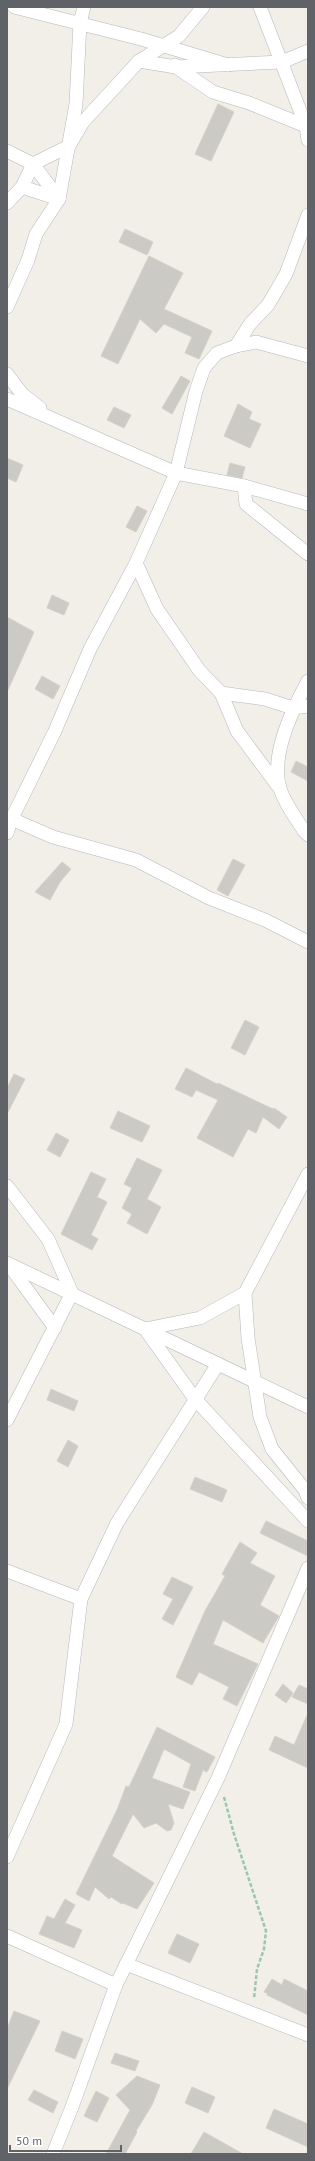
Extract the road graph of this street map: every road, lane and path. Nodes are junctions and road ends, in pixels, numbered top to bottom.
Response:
1 (14, 7) edge
2 (84, 7) edge
3 (203, 7) edge
4 (260, 7) edge
5 (80, 23) junction
6 (165, 46) junction
7 (308, 51) edge
8 (139, 61) junction
9 (282, 62) junction
10 (228, 65) junction
11 (176, 67) junction
12 (307, 126) edge
13 (308, 140) edge
14 (69, 146) junction
15 (7, 151) edge
16 (33, 164) junction
17 (22, 187) junction
18 (59, 199) junction
19 (7, 203) edge
20 (308, 215) edge
21 (7, 307) edge
22 (236, 346) junction
23 (308, 356) edge
24 (7, 374) edge
25 (7, 399) edge
26 (53, 418) junction
27 (176, 473) junction
28 (244, 486) junction
29 (308, 504) edge
30 (308, 554) edge
31 (136, 563) junction
32 (308, 681) edge
33 (221, 693) junction
34 (308, 706) edge
35 (293, 708) junction
36 (280, 790) junction
37 (9, 818) edge
38 (7, 833) edge
39 (308, 835) edge
40 (308, 942) edge
41 (308, 1174) edge
42 (7, 1186) edge
43 (8, 1263) edge
44 (72, 1293) junction
45 (245, 1293) junction
46 (55, 1328) junction
47 (145, 1329) junction
48 (218, 1364) junction
49 (255, 1382) junction
50 (195, 1400) junction
51 (308, 1407) edge
52 (7, 1420) edge
53 (308, 1498) edge
54 (308, 1521) edge
55 (308, 1568) edge
56 (7, 1571) edge
57 (81, 1599) junction
58 (218, 1778) junction
59 (7, 1857) edge
60 (7, 1936) edge
61 (126, 1964) junction
62 (116, 1985) junction
63 (256, 2015) junction
64 (308, 2035) edge
65 (53, 2154) edge

1 - 5 street
2 - 5 street
3 - 6 street
4 - 9 street
5 - 6 street
5 - 14 street
6 - 8 street
6 - 10 street
6 - 11 street
7 - 9 street
8 - 11 street
8 - 14 street
9 - 10 street
9 - 12 street
10 - 11 street
11 - 12 street
12 - 13 street
14 - 16 street
14 - 18 street
15 - 16 street
16 - 17 street
16 - 18 street
17 - 18 street
17 - 19 street
18 - 21 street
20 - 22 street
22 - 23 street
22 - 27 street
24 - 26 street
25 - 26 street
26 - 27 street
27 - 28 street
27 - 31 street
28 - 29 street
28 - 30 street
31 - 33 street
31 - 37 street
32 - 35 street
33 - 35 street
33 - 36 street
34 - 35 street
35 - 36 street
36 - 39 street
37 - 38 street
37 - 40 street
41 - 45 street
42 - 44 street
43 - 44 street
43 - 46 street
44 - 46 street
44 - 47 street
45 - 47 street
45 - 49 street
46 - 52 street
47 - 48 street
47 - 50 street
48 - 49 street
48 - 50 street
49 - 51 street
49 - 53 street
50 - 54 street
50 - 57 street
55 - 58 street
56 - 57 street
57 - 59 street
58 - 61 street
58 - 63 path
60 - 62 street
61 - 62 street
61 - 63 street
62 - 65 street
63 - 64 street

